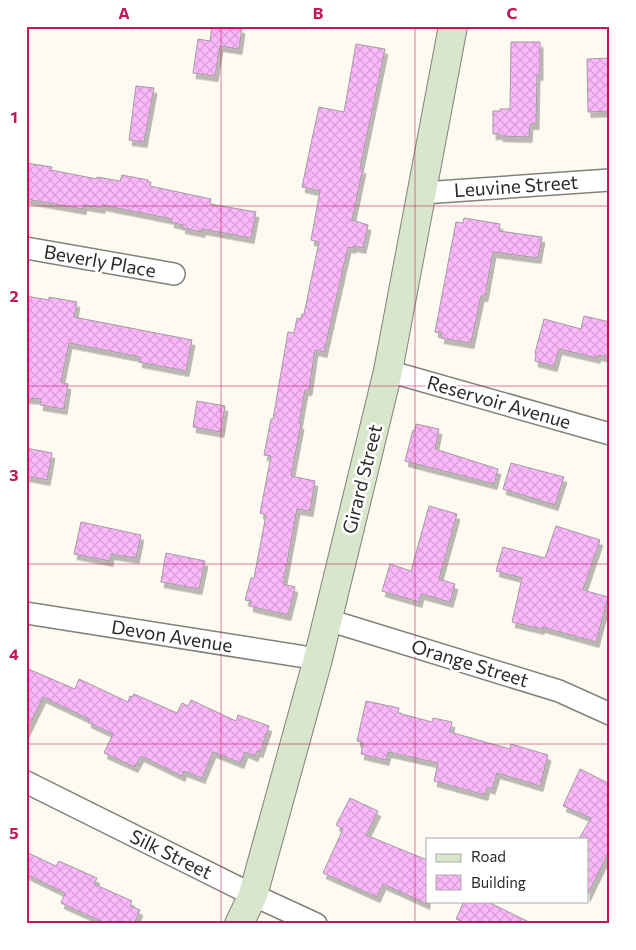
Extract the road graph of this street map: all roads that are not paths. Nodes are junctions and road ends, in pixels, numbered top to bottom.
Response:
1 (453, 26) edge
2 (610, 180) edge
3 (423, 193) junction
4 (26, 248) edge
5 (174, 274) dead end
6 (388, 371) junction
7 (610, 434) edge
8 (26, 613) edge
9 (328, 620) junction
10 (318, 659) junction
11 (610, 714) edge
12 (26, 782) edge
13 (253, 895) junction
14 (239, 924) edge
15 (316, 924) edge

1 - 3 street, Girard Street
2 - 3 street, Leuvine Street
3 - 6 street, Girard Street
4 - 5 street, Beverly Place
6 - 7 street, Reservoir Avenue
6 - 9 street, Girard Street
8 - 10 street, Devon Avenue
9 - 10 street, Girard Street
9 - 11 street, Orange Street
10 - 13 street, Girard Street
12 - 13 street, Silk Street
13 - 14 street, Girard Street
13 - 15 street, Silk Street

